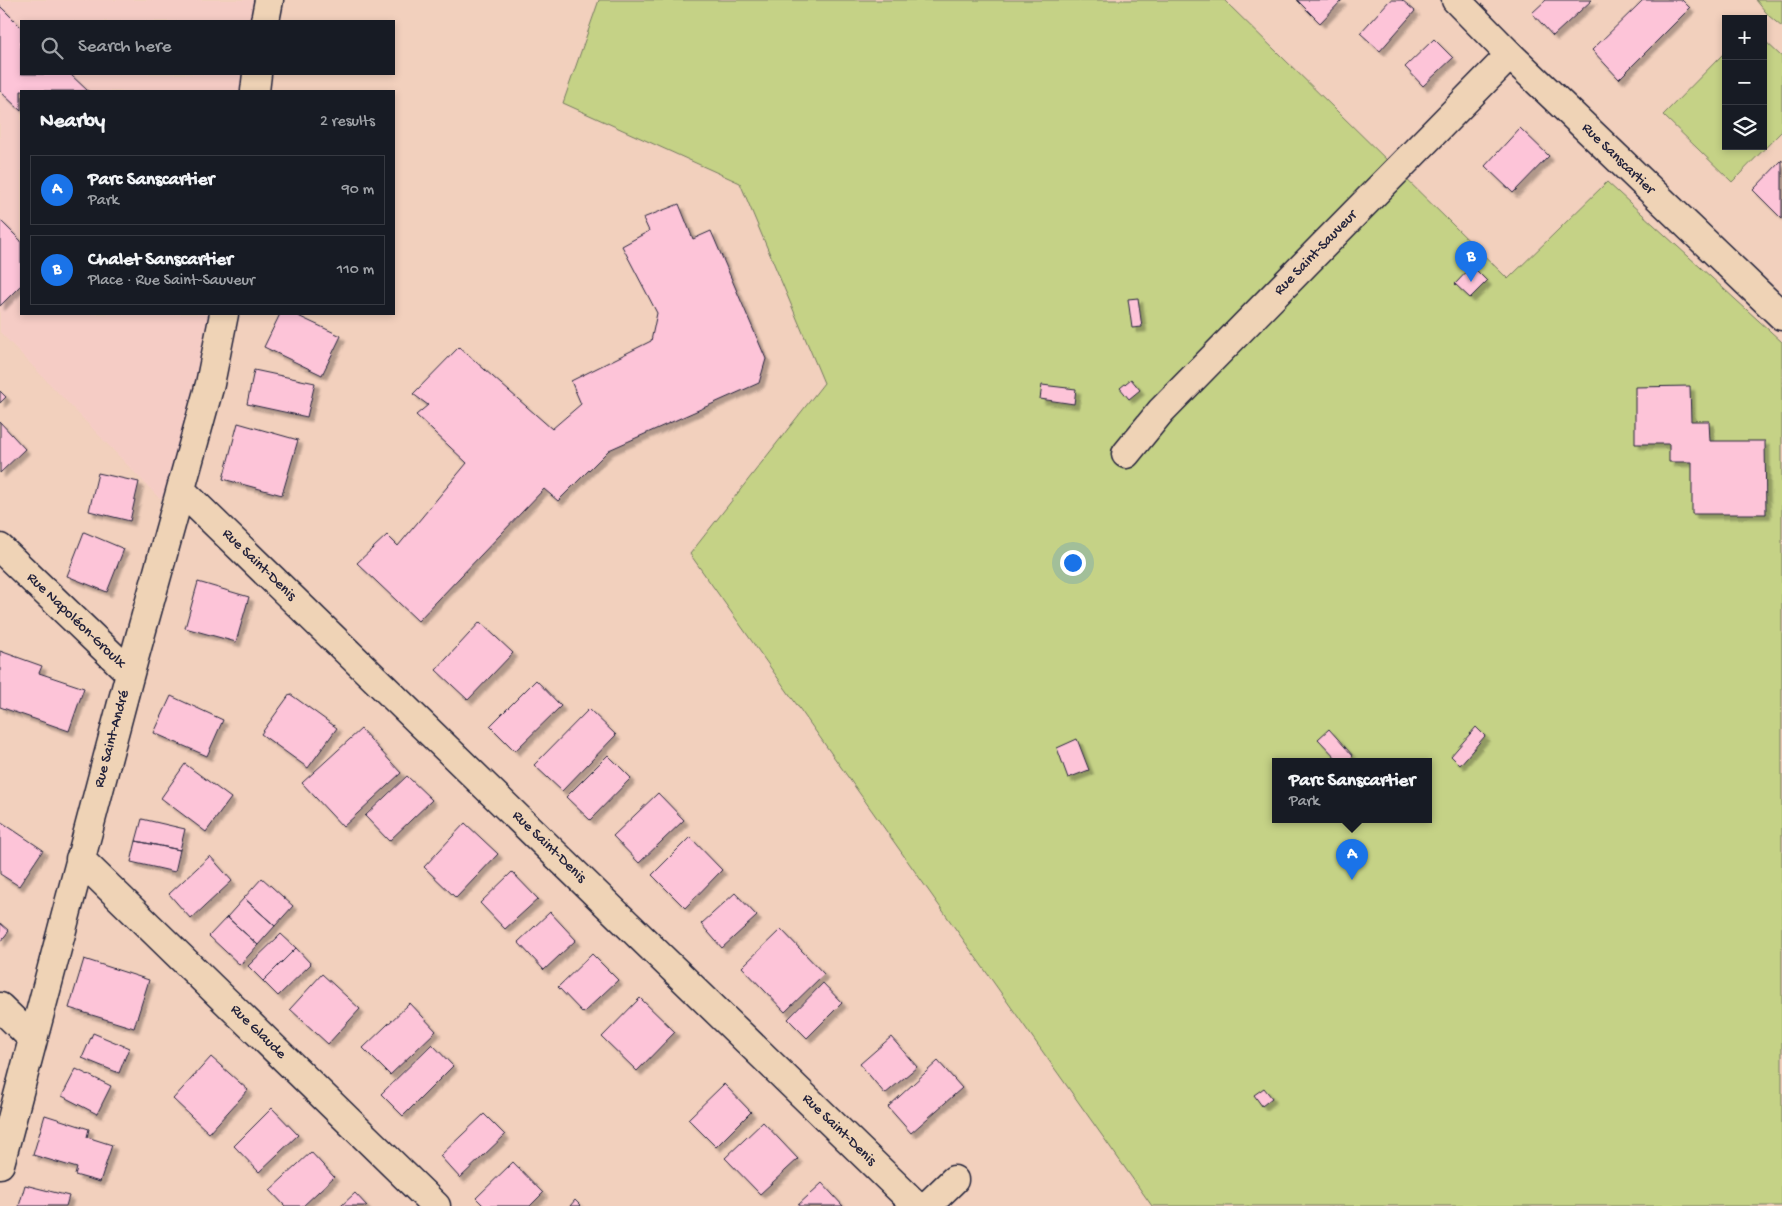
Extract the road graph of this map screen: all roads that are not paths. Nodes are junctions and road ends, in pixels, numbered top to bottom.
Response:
1 (269, 0) edge
2 (1456, 0) edge
3 (265, 20) edge
4 (1510, 55) junction
5 (257, 75) edge
6 (255, 90) edge
7 (224, 315) edge
8 (1782, 316) edge
9 (1126, 454) dead end
10 (181, 490) junction
11 (0, 548) edge
12 (130, 673) junction
13 (80, 859) junction
14 (0, 1007) edge
15 (32, 1038) junction
16 (0, 1164) edge
17 (954, 1180) dead end
18 (436, 1206) edge
19 (917, 1206) edge
20 (927, 1206) edge

1 - 3 street
2 - 4 street, Rue Sanscartier
4 - 8 street, Rue Sanscartier
4 - 9 street, Rue Saint-Sauveur
5 - 6 street
7 - 10 street, Rue Saint-André
10 - 12 street, Rue Saint-André
10 - 19 street, Rue Saint-Denis
11 - 12 street, Rue Napoléon-Groulx
12 - 13 street, Rue Saint-André
13 - 15 street, Rue Saint-André
13 - 18 street, Rue Glaude
14 - 15 street
15 - 16 street, Rue Saint-André
17 - 20 street

